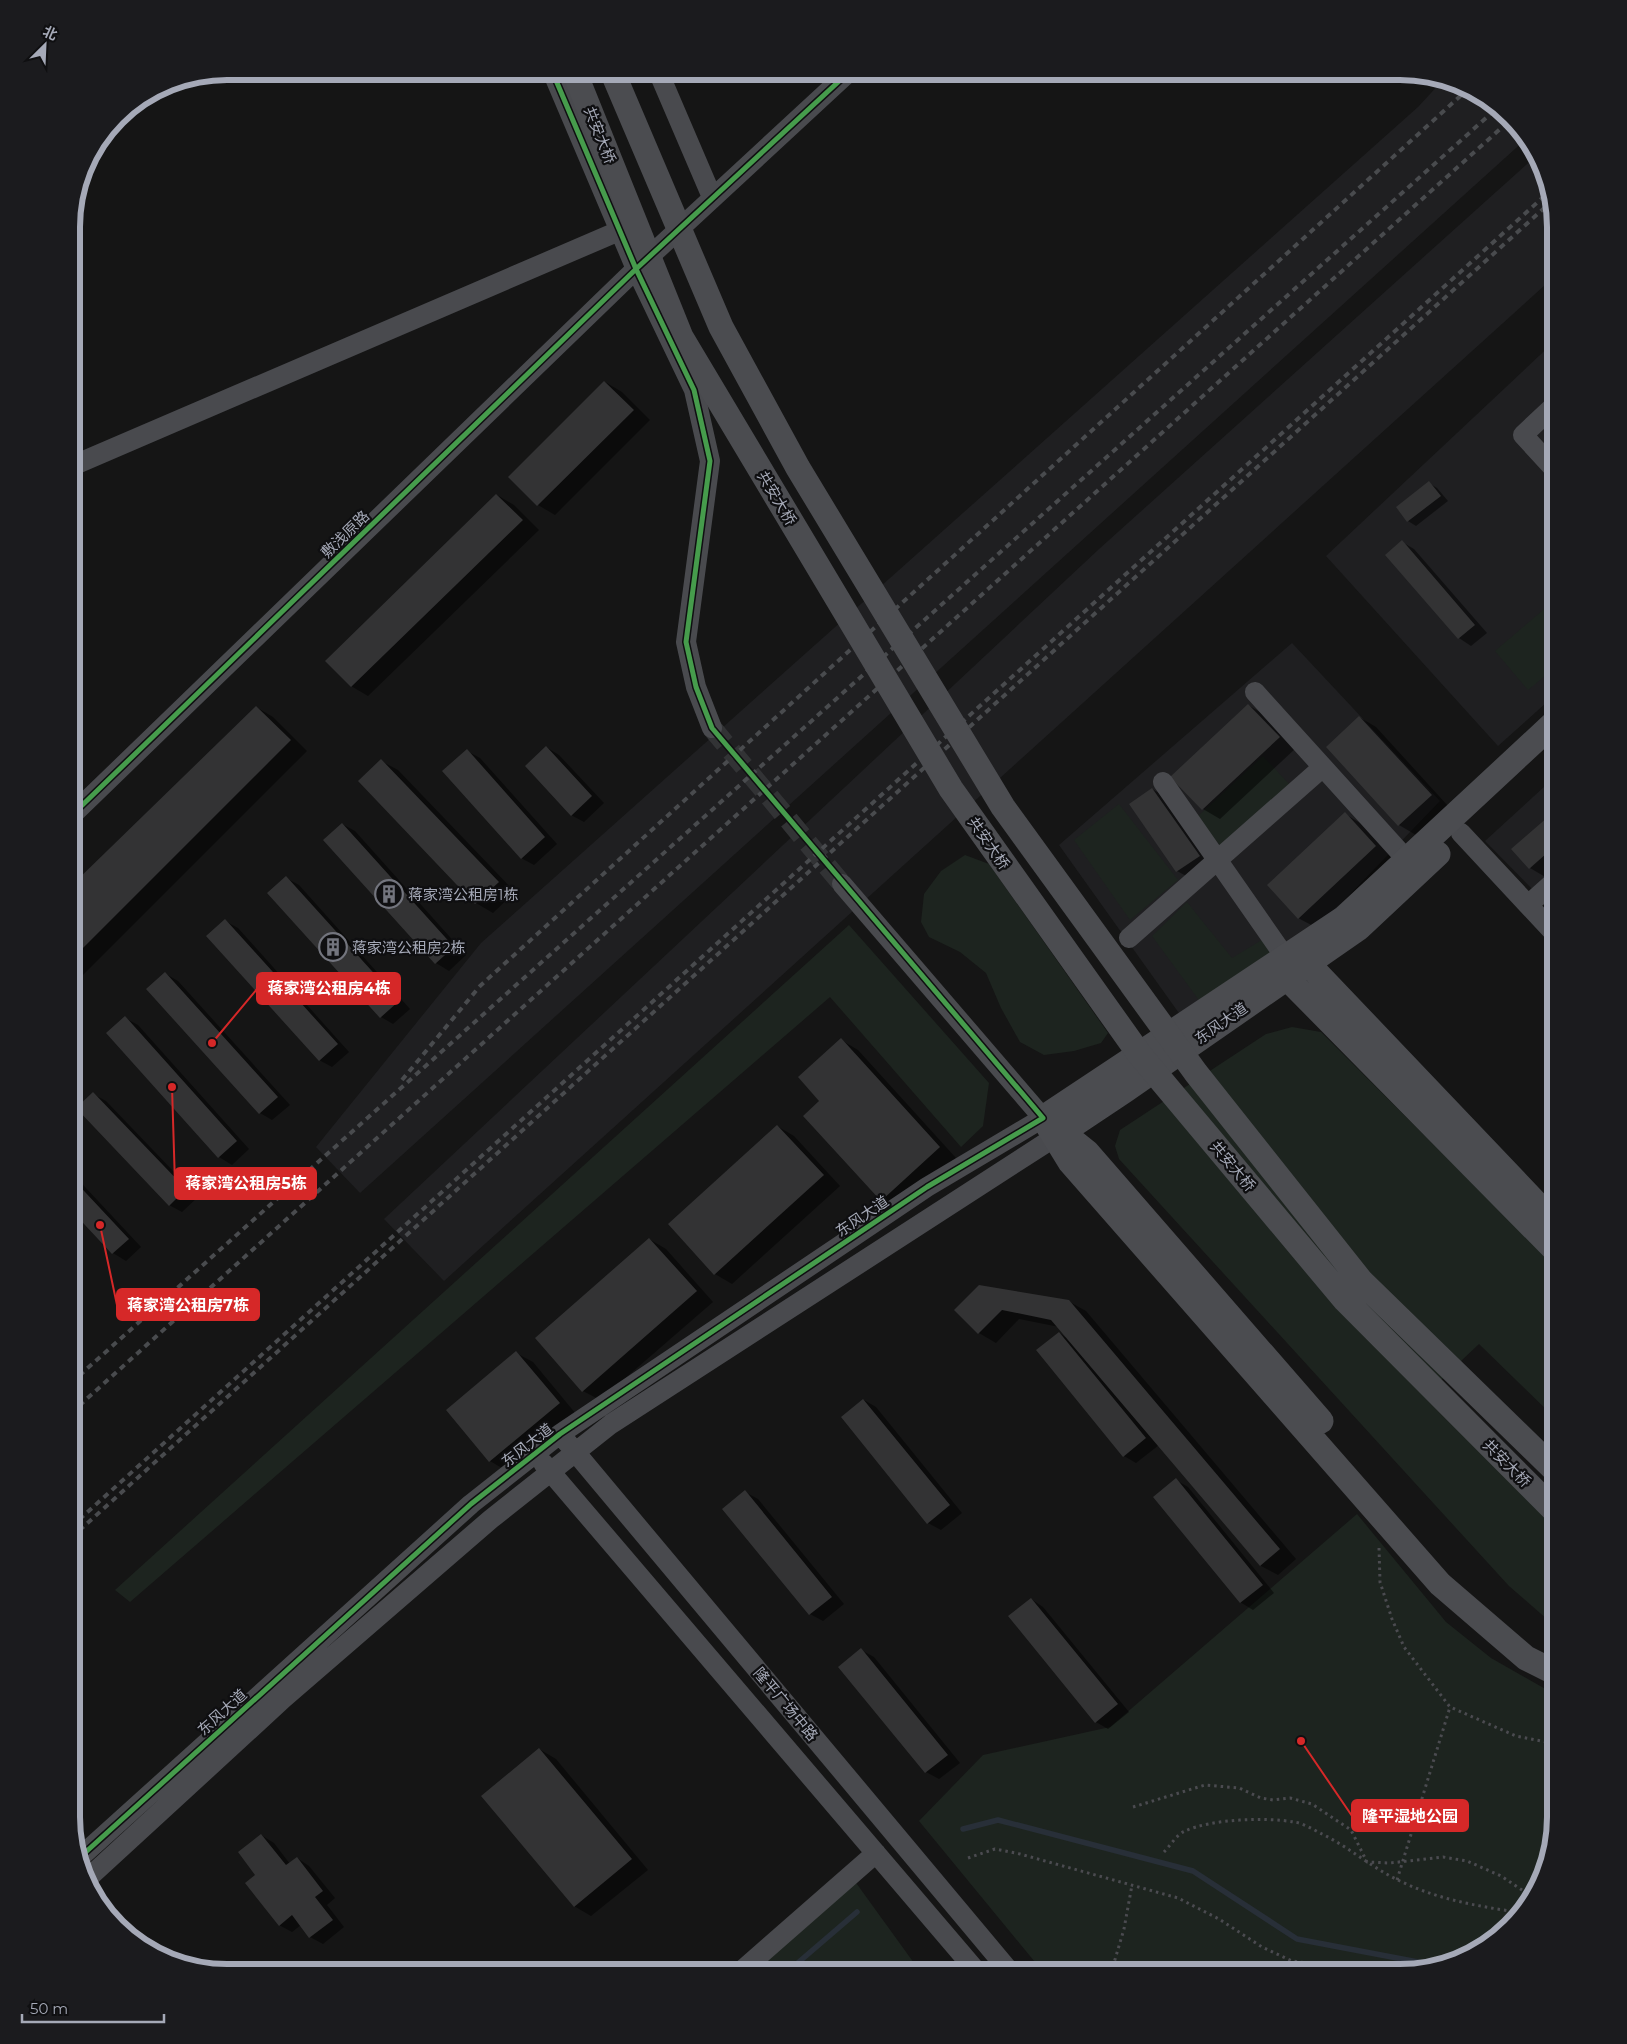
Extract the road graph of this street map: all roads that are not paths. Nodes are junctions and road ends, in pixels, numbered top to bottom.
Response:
1 (556, 80) edge
2 (578, 80) edge
3 (616, 80) edge
4 (662, 80) edge
5 (840, 80) edge
6 (712, 197) junction
7 (619, 231) junction
8 (636, 269) junction
9 (1547, 412) edge
10 (1547, 461) edge
11 (80, 463) edge
12 (1255, 692) dead end
13 (712, 728) tunnel mouth
14 (1547, 729) edge
15 (1547, 753) edge
16 (1323, 767) junction
17 (1163, 782) dead end
18 (80, 808) edge
19 (1461, 833) junction
20 (1217, 860) junction
21 (1406, 860) junction
22 (842, 884) tunnel mouth
23 (1547, 888) edge
24 (1528, 905) junction
25 (1547, 925) edge
26 (1129, 938) dead end
27 (1290, 963) junction
28 (1053, 1129) junction
29 (1547, 1215) edge
30 (1547, 1241) edge
31 (560, 1434) junction
32 (575, 1452) junction
33 (536, 1454) junction
34 (1547, 1462) edge
35 (550, 1472) junction
36 (1547, 1503) edge
37 (1547, 1652) edge
38 (1547, 1668) edge
39 (85, 1853) edge
40 (876, 1853) junction
41 (92, 1875) edge
42 (749, 1964) edge
43 (970, 1964) edge
44 (1003, 1964) edge

1 - 7 street
2 - 36 main road, 共安大桥, bridge
3 - 34 main road, 共安大桥, bridge
4 - 6 street
5 - 6 street, 敷浅原路
6 - 8 street, 敷浅原路
7 - 8 street
7 - 11 street
8 - 13 street
8 - 18 street, 敷浅原路
9 - 10 street
12 - 16 street
14 - 21 main road
15 - 19 main road
16 - 20 street
16 - 21 street
17 - 20 street
19 - 24 street
19 - 27 main road
20 - 26 street
20 - 27 street
21 - 27 main road
22 - 28 street
23 - 24 street
24 - 25 street
27 - 28 main road
27 - 29 main road
27 - 30 main road
28 - 31 street, 东风大道
28 - 32 street, 东风大道
28 - 37 main road
28 - 38 main road
31 - 32 street, 隆平广场中路
31 - 33 street, 东风大道
32 - 35 street, 东风大道
32 - 44 street, 隆平广场中路
33 - 35 street, 隆平广场中路
33 - 39 street, 东风大道
35 - 40 street, 隆平广场中路
35 - 41 street, 东风大道
40 - 42 street
40 - 43 street, 隆平广场中路

